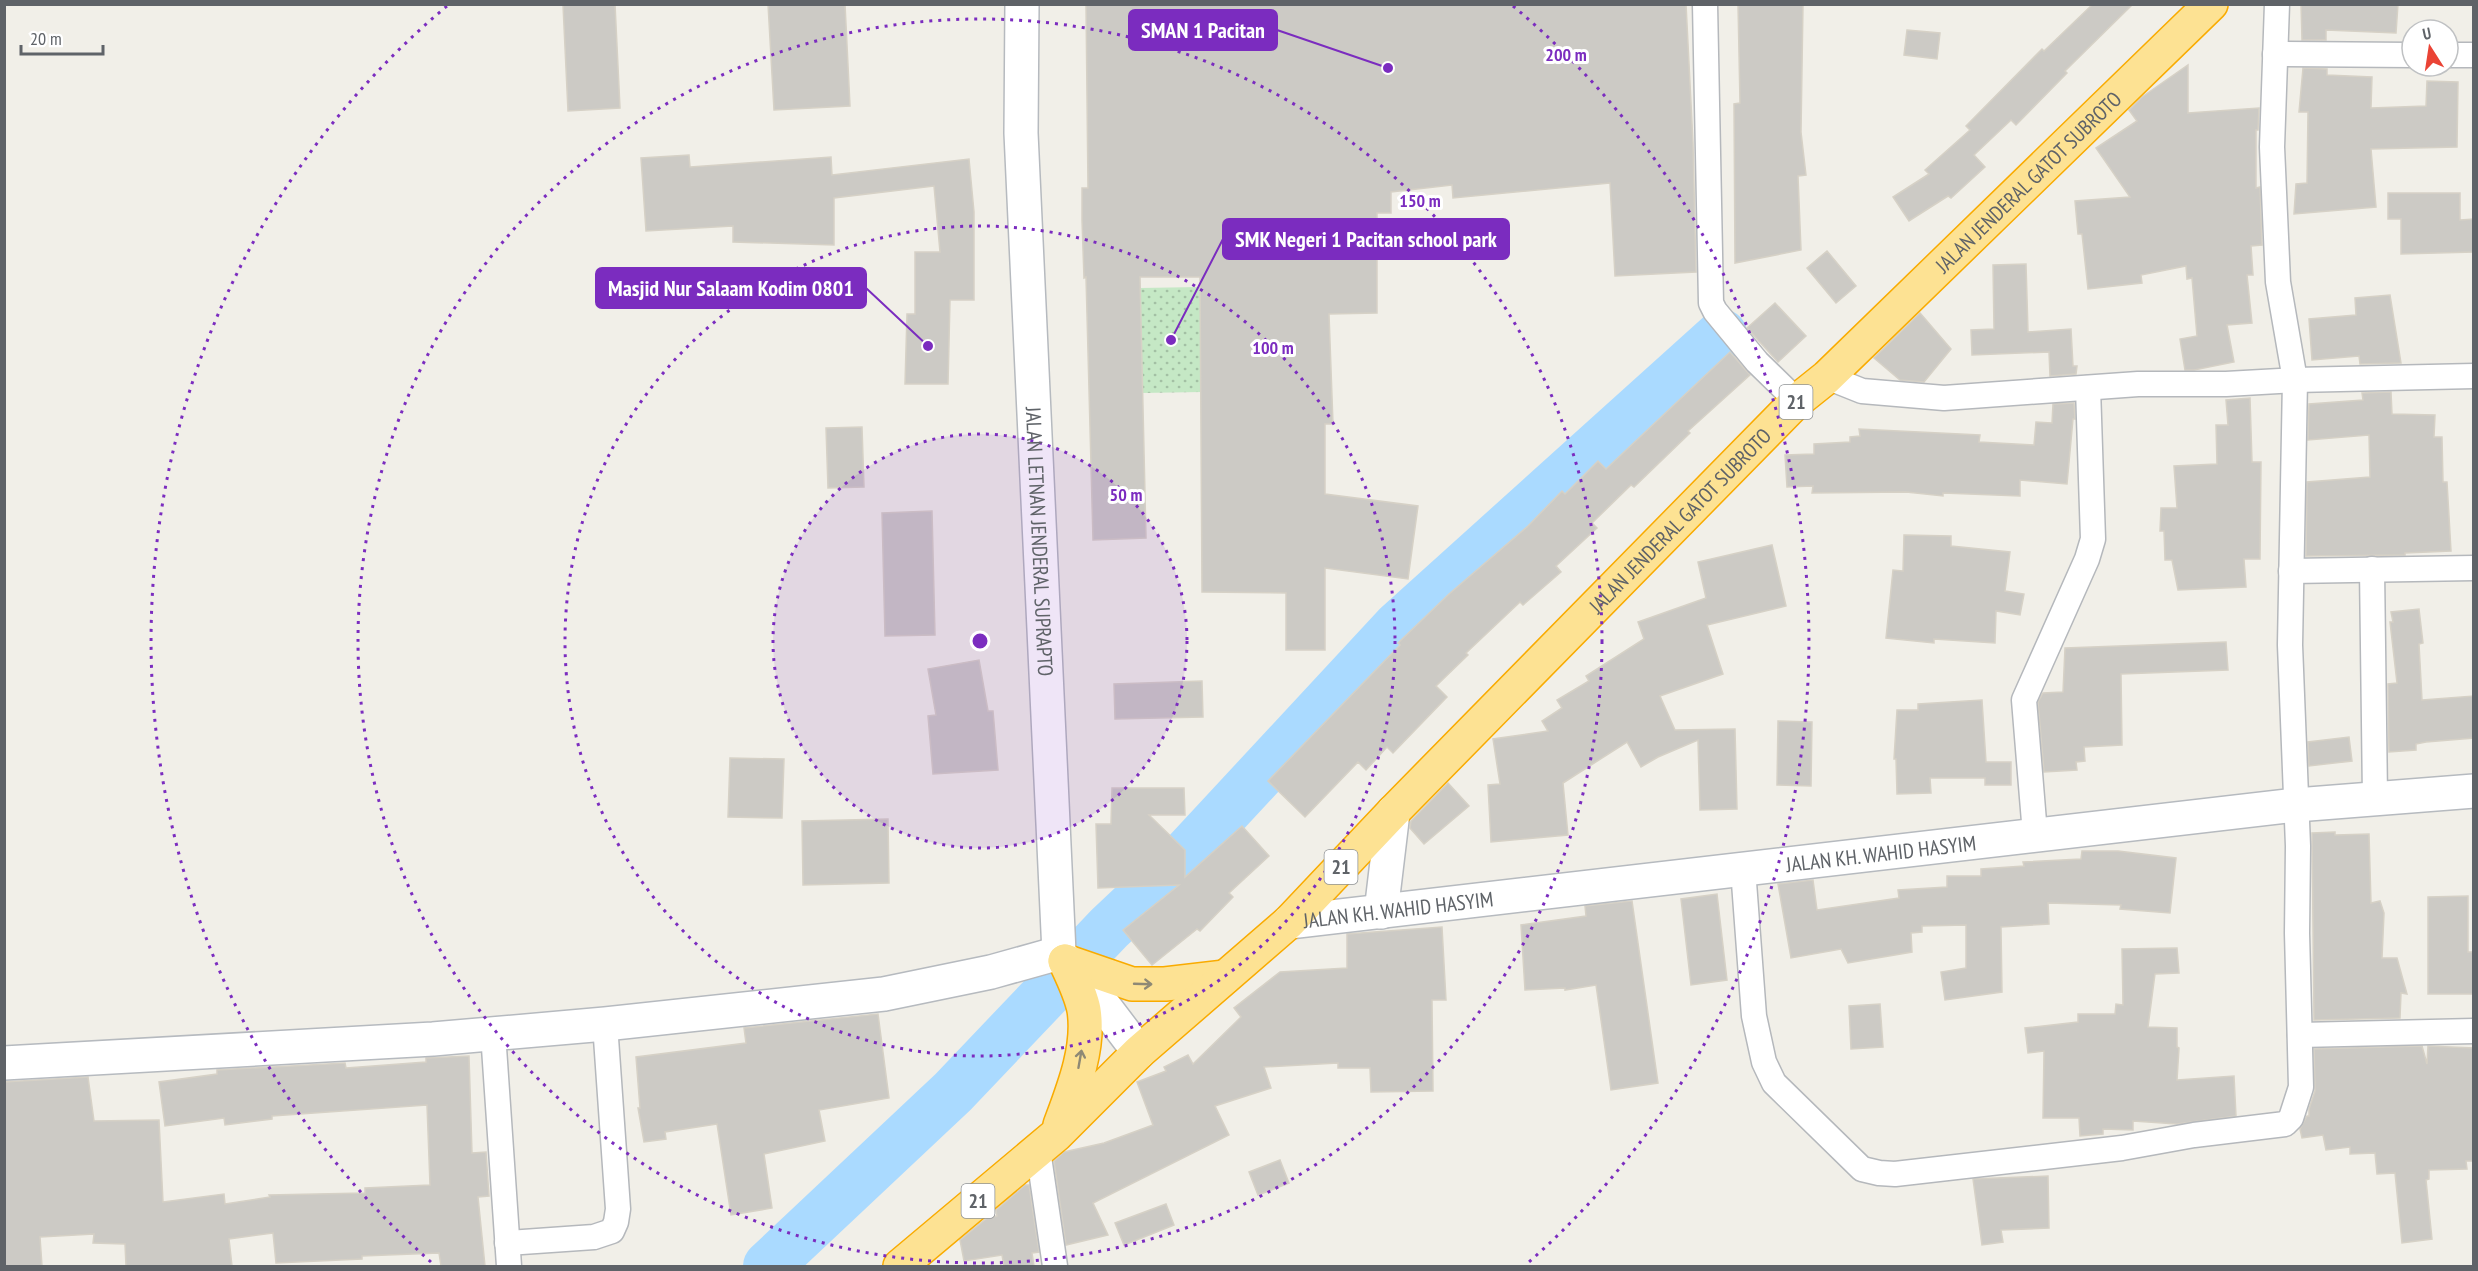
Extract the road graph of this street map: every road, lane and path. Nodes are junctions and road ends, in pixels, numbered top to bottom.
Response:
1 (1022, 4) edge
2 (1705, 4) edge
3 (2211, 4) edge
4 (2277, 4) edge
5 (2275, 54) junction
6 (2400, 55) edge
7 (2474, 376) edge
8 (1827, 377) junction
9 (2295, 380) junction
10 (2088, 388) junction
11 (1797, 401) junction
12 (2474, 568) edge
13 (2373, 569) junction
14 (2291, 571) junction
15 (2474, 791) edge
16 (2375, 798) junction
17 (2296, 805) junction
18 (1393, 812) junction
19 (2035, 834) junction
20 (1743, 869) junction
21 (1381, 912) junction
22 (1289, 922) junction
23 (1071, 967) junction
24 (1226, 976) junction
25 (605, 1024) junction
26 (2474, 1031) edge
27 (493, 1032) junction
28 (2300, 1035) junction
29 (1139, 1052) junction
30 (4, 1063) edge
31 (1047, 1143) junction
32 (508, 1255) edge
33 (900, 1266) edge
34 (1055, 1266) edge

1 - 23 street, JALAN LETNAN JENDERAL SUPRAPTO
2 - 11 street
3 - 8 highway, JALAN JENDERAL GATOT SUBROTO / 21
4 - 5 street
5 - 6 street
5 - 9 street
7 - 9 street
8 - 10 street
8 - 11 highway, JALAN JENDERAL GATOT SUBROTO / 21
9 - 10 street
9 - 14 street
10 - 19 street
11 - 18 highway, JALAN JENDERAL GATOT SUBROTO / 21
12 - 13 street
13 - 14 street
13 - 16 street
14 - 17 street
15 - 16 street, JALAN KH. WAHID HASYIM
16 - 17 street, JALAN KH. WAHID HASYIM
17 - 19 street, JALAN KH. WAHID HASYIM
17 - 28 street
18 - 21 street
18 - 22 highway, JALAN JENDERAL GATOT SUBROTO / 21
19 - 20 street, JALAN KH. WAHID HASYIM
20 - 21 street, JALAN KH. WAHID HASYIM
20 - 28 street
21 - 22 street, JALAN KH. WAHID HASYIM
22 - 24 highway, 21
23 -> 24 highway
23 - 25 street
23 - 29 street
31 -> 23 highway
24 - 29 highway, 21
25 - 27 street
25 - 32 street
26 - 28 street
27 - 30 street
27 - 32 street
29 - 31 highway, 21
31 - 33 highway, 21
31 - 34 street

